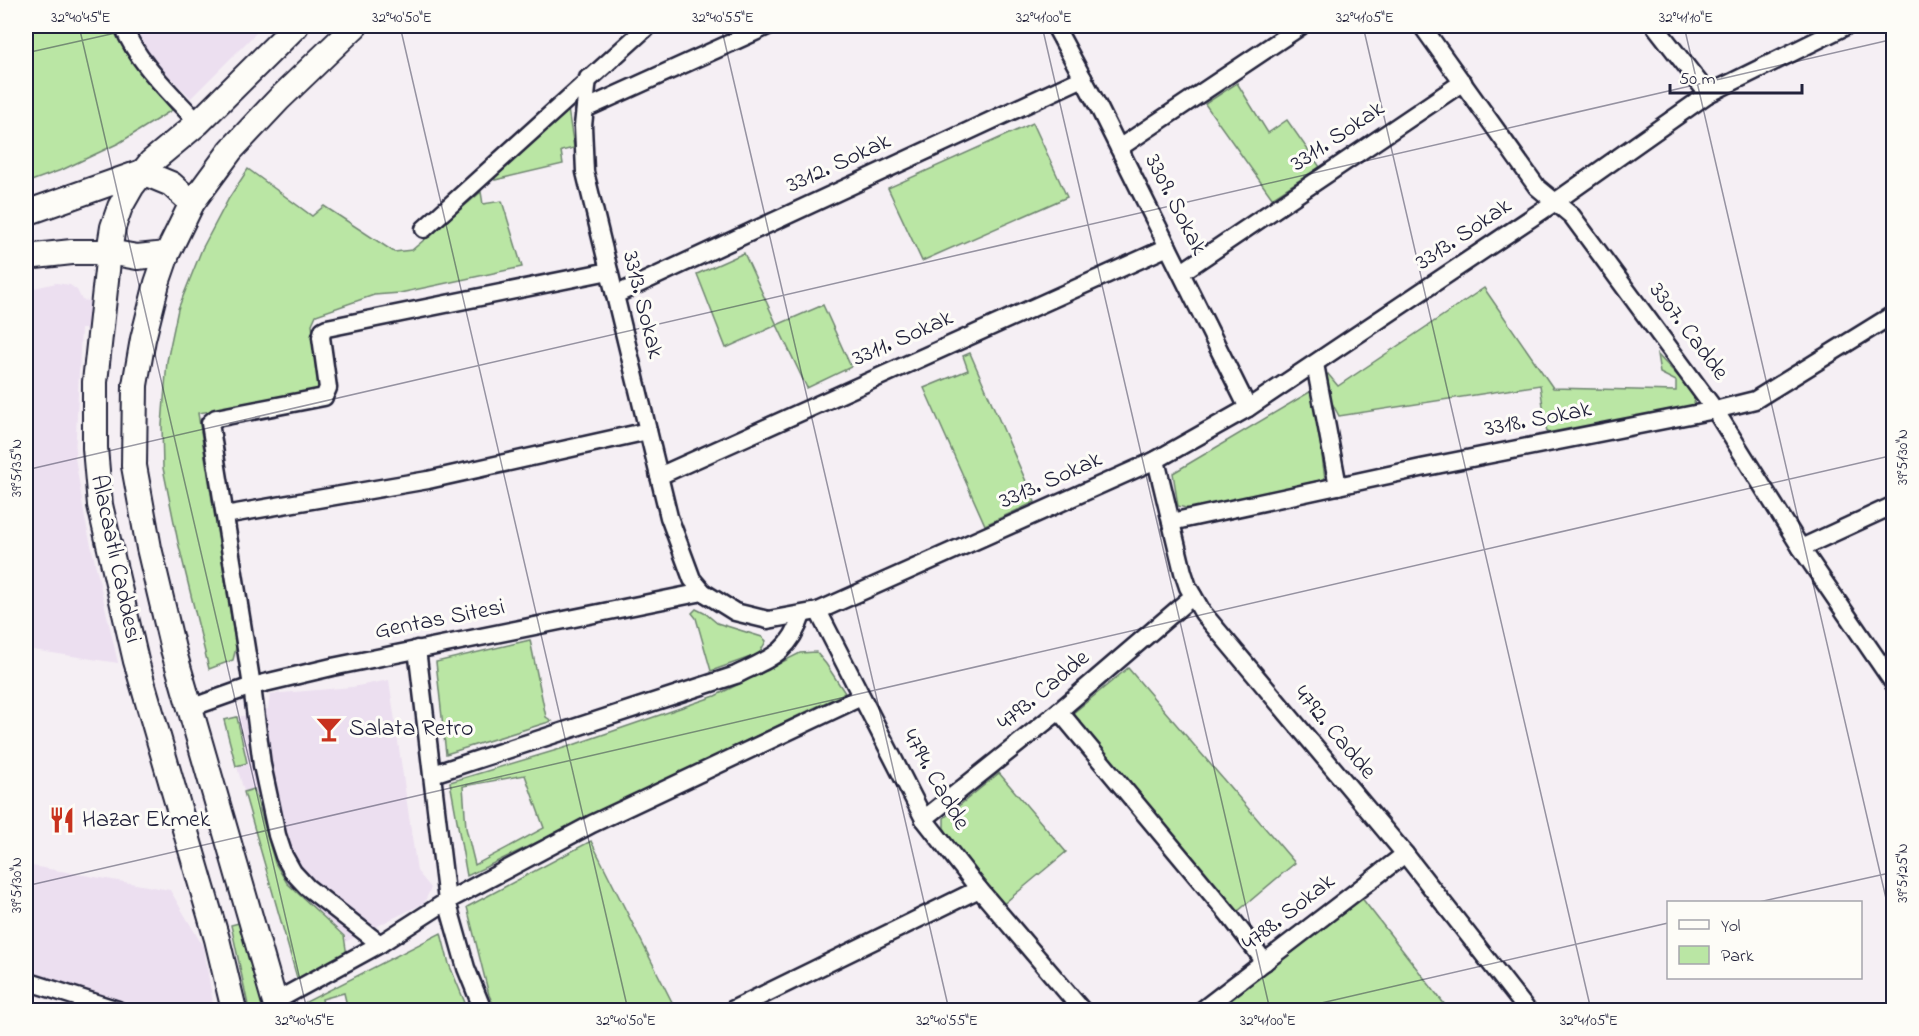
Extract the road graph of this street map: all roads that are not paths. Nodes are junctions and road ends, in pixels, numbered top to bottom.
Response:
1 (123, 26) edge
2 (296, 26) edge
3 (356, 26) edge
4 (646, 26) edge
5 (768, 26) edge
6 (1055, 26) edge
7 (1301, 26) edge
8 (1422, 26) edge
9 (1655, 26) edge
10 (1846, 26) edge
11 (588, 78) junction
12 (1083, 78) junction
13 (1462, 82) junction
14 (1708, 94) junction
15 (585, 109) junction
16 (198, 123) junction
17 (1119, 148) junction
18 (142, 172) junction
19 (1556, 202) junction
20 (192, 203) junction
21 (26, 213) edge
22 (424, 229) dead end
23 (1168, 247) junction
24 (109, 252) junction
25 (167, 254) junction
26 (26, 257) edge
27 (609, 271) junction
28 (1182, 272) junction
29 (615, 295) junction
30 (1893, 314) edge
31 (1315, 364) junction
32 (1248, 408) junction
33 (1715, 410) junction
34 (648, 431) junction
35 (1156, 460) junction
36 (659, 476) junction
37 (1338, 486) junction
38 (1893, 505) edge
39 (225, 514) junction
40 (1171, 522) junction
41 (1801, 548) junction
42 (703, 592) junction
43 (1193, 596) junction
44 (810, 613) junction
45 (417, 649) junction
46 (1893, 684) edge
47 (252, 686) junction
48 (861, 697) junction
49 (190, 708) junction
50 (1059, 711) junction
51 (433, 774) junction
52 (924, 819) junction
53 (1405, 854) junction
54 (979, 889) junction
55 (447, 901) junction
56 (380, 944) junction
57 (1265, 962) junction
58 (26, 981) edge
59 (275, 1006) edge
60 (1522, 1009) edge
61 (118, 1011) edge
62 (234, 1011) edge
63 (483, 1011) edge
64 (732, 1011) edge
65 (1082, 1011) edge
66 (1202, 1011) edge

1 - 16 street
2 - 16 main road, Alacaatlı Caddesi
3 - 20 main road, Alacaatlı Caddesi
4 - 11 street
5 - 15 street
6 - 12 street, 3309. Sokak
7 - 17 street
8 - 13 street, 3307. Cadde
9 - 14 street
10 - 14 street, 3313. Sokak
11 - 15 street, 3313. Sokak
11 - 22 street
12 - 17 street, 3309. Sokak
12 - 29 street, 3312. Sokak
13 - 19 street, 3307. Cadde
13 - 28 street, 3311. Sokak
14 - 19 street, 3313. Sokak
15 - 27 street, 3313. Sokak
16 - 18 main road, Alacaatlı Caddesi
17 - 23 street, 3309. Sokak
18 - 20 main road
18 - 21 main road
18 - 24 main road, Alacaatlı Caddesi
19 - 31 street, 3313. Sokak
19 - 33 street, 3307. Cadde
20 - 25 main road, Alacaatlı Caddesi
23 - 28 street, 3309. Sokak
23 - 36 street, 3311. Sokak
24 - 25 main road
24 - 26 main road
24 - 62 main road, Alacaatlı Caddesi
25 - 49 main road, Alacaatlı Caddesi
27 - 29 street, 3313. Sokak
27 - 39 street
28 - 32 street, 3309. Sokak
29 - 34 street, 3313. Sokak
30 - 33 street, 3318. Sokak
31 - 32 street, 3313. Sokak
31 - 37 street
32 - 35 street, 3313. Sokak
33 - 37 street, 3318. Sokak
33 - 41 street, 3307. Cadde
34 - 36 street, 3313. Sokak
34 - 39 street
35 - 40 street, 4792. Cadde
35 - 44 street, 3313. Sokak
36 - 42 street, 3313. Sokak
37 - 40 street, 3318. Sokak
38 - 41 street
39 - 47 street
40 - 43 street, 4792. Cadde
41 - 46 street, 3307. Cadde
42 - 44 street, 3313. Sokak
42 - 45 street, Gentas Sitesi
43 - 50 street, 4793. Cadde
43 - 53 street, 4792. Cadde
44 - 48 street, 4794. Cadde
44 - 51 street
45 - 47 street, Gentas Sitesi
45 - 51 street
47 - 49 street, Gentas Sitesi
47 - 56 street
48 - 52 street, 4794. Cadde
48 - 55 street
49 - 59 main road, Alacaatlı Caddesi
50 - 52 street, 4793. Cadde
50 - 57 street
51 - 55 street
52 - 54 street, 4794. Cadde
53 - 57 street, 4788. Sokak
53 - 60 street, 4792. Cadde
54 - 64 street
54 - 65 street, 4794. Cadde
55 - 56 street
55 - 63 street
56 - 59 street
57 - 66 street, 4788. Sokak
58 - 61 street

